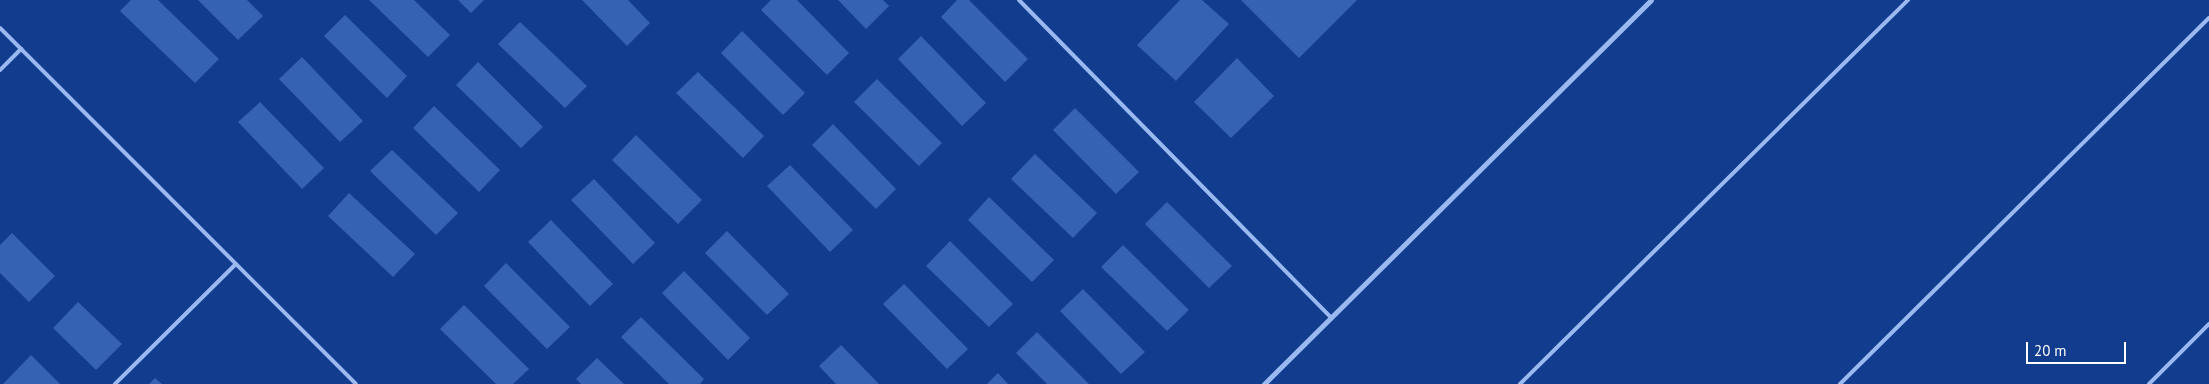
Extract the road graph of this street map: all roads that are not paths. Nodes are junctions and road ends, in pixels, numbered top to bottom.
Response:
1 (1019, 0) edge
2 (1651, 0) edge
3 (1908, 0) edge
4 (2209, 18) edge
5 (0, 28) edge
6 (21, 49) junction
7 (0, 70) edge
8 (236, 264) junction
9 (1331, 317) junction
10 (2209, 324) edge
11 (115, 384) edge
12 (356, 384) edge
13 (1264, 384) edge
14 (1520, 384) edge
15 (1840, 384) edge
16 (2149, 384) edge

1 - 9 lane
2 - 9 street
3 - 14 lane
4 - 15 lane
5 - 6 lane
6 - 7 lane
6 - 8 lane
8 - 11 lane
8 - 12 lane
9 - 13 street
10 - 16 lane

